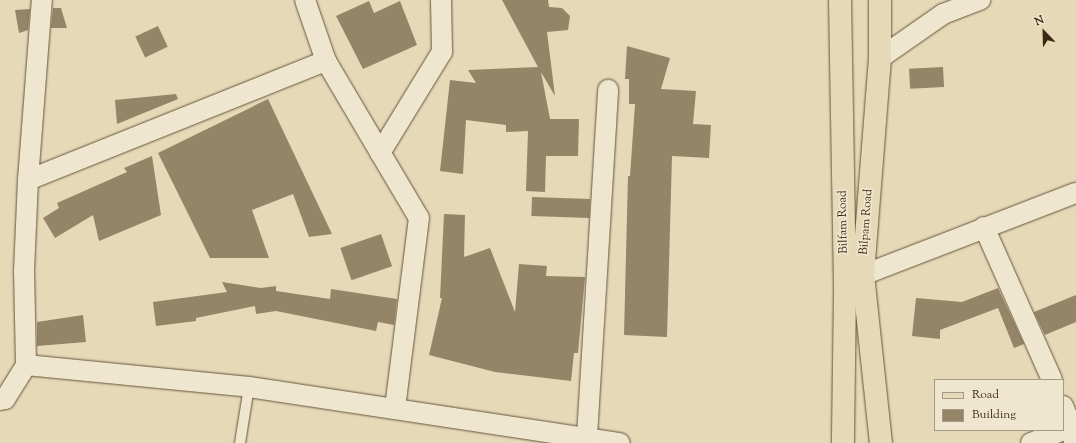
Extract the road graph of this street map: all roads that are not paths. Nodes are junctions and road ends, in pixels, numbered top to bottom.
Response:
1 (42, 0) edge
2 (305, 0) edge
3 (440, 0) edge
4 (840, 0) edge
5 (880, 0) edge
6 (980, 0) edge
7 (880, 58) junction
8 (326, 61) junction
9 (608, 90) dead end
10 (380, 153) junction
11 (28, 180) junction
12 (1076, 193) edge
13 (984, 226) junction
14 (863, 275) junction
15 (845, 292) junction
16 (26, 365) junction
17 (1052, 379) edge
18 (249, 387) junction
19 (0, 400) edge
20 (395, 408) junction
21 (1064, 408) edge
22 (1074, 432) edge
23 (587, 436) junction
24 (240, 443) edge
25 (620, 443) edge
26 (843, 443) edge
27 (881, 443) edge
28 (1032, 443) edge

1 - 11 street
2 - 8 street
3 - 10 street
4 - 15 main road, Bilfam Road
5 - 7 main road, Bilpam Road
6 - 7 street
7 - 14 main road, Bilpam Road
8 - 10 street
8 - 11 street
9 - 23 street
10 - 20 street
11 - 16 street
12 - 13 street
13 - 14 street
13 - 17 street
14 - 15 street
14 - 27 main road, Bilpam Road
15 - 26 main road, Bilfam Road
16 - 18 street
16 - 19 street
18 - 20 street
18 - 24 lane
20 - 23 street
21 - 22 street
22 - 28 street
23 - 25 street

